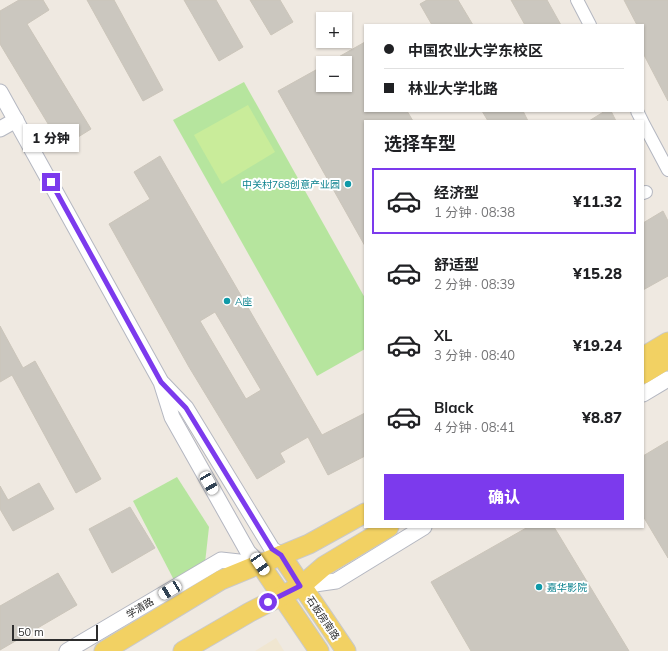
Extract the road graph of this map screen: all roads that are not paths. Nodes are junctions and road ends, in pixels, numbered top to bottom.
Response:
1 (577, 0) edge
2 (589, 24) edge
3 (0, 92) edge
4 (16, 120) junction
5 (644, 126) edge
6 (0, 129) edge
7 (668, 170) edge
8 (668, 342) edge
9 (644, 356) edge
10 (668, 359) edge
11 (644, 373) edge
12 (668, 379) edge
13 (161, 382) junction
14 (644, 393) edge
15 (364, 514) edge
16 (386, 528) edge
17 (422, 528) edge
18 (281, 555) junction
19 (260, 564) junction
20 (300, 586) junction
21 (280, 595) junction
22 (67, 651) edge
23 (104, 651) edge
24 (183, 651) edge
25 (319, 651) edge
26 (346, 651) edge

1 - 2 street
3 - 4 street
4 - 6 street
4 - 13 street
5 - 7 street
8 - 9 main road
10 - 11 main road
12 - 14 street
13 - 18 street
13 - 19 street
15 - 18 main road, 学清路
16 - 20 main road
17 - 20 street
18 - 19 main road, 学清路
18 - 20 main road, 石板房南路
19 - 21 main road
19 - 22 street, 学清路
19 - 23 main road, 学清路
20 - 21 main road
20 - 26 main road, 石板房南路
21 - 24 main road
21 - 25 main road

